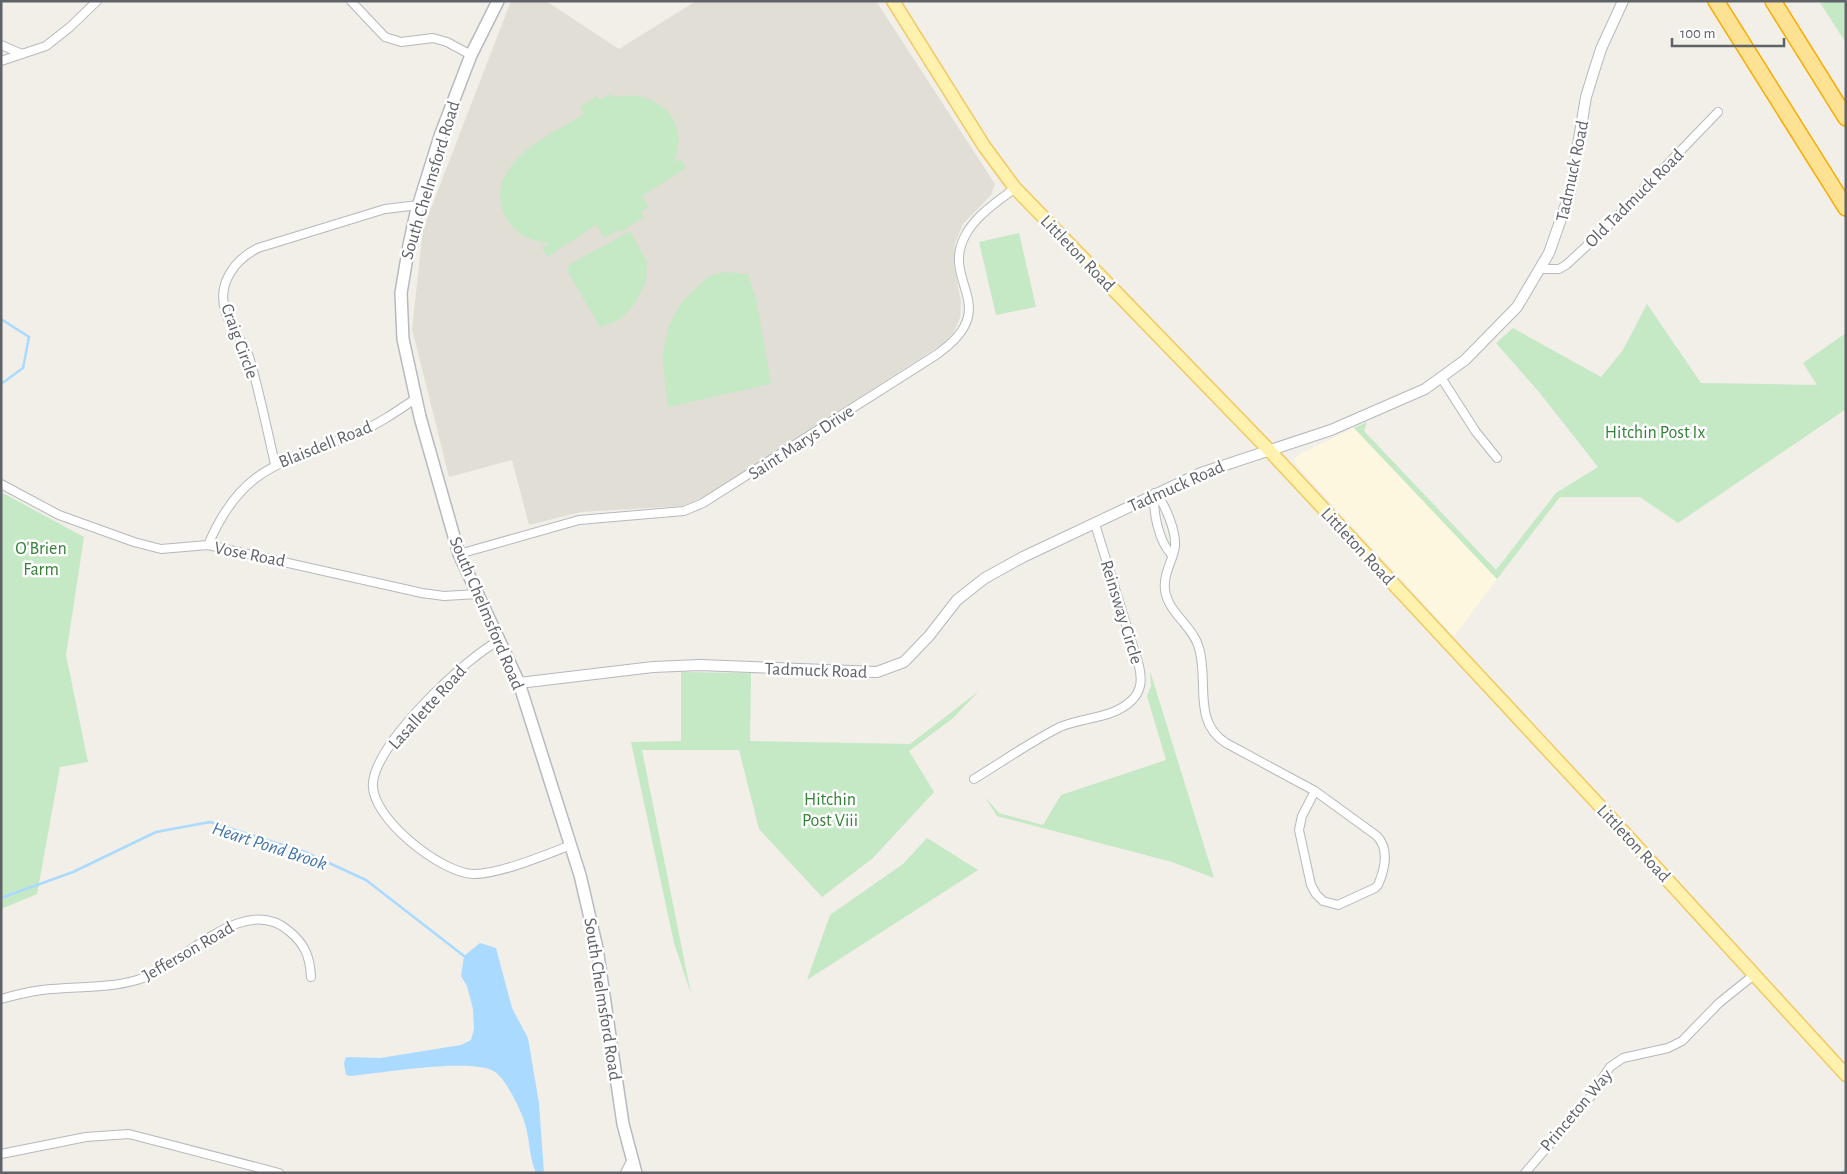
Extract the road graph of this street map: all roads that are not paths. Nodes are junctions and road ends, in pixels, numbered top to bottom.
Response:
1 (97, 1) edge
2 (351, 1) edge
3 (498, 1) edge
4 (893, 1) edge
5 (1623, 1) edge
6 (1716, 1) edge
7 (1773, 1) edge
8 (1, 45) edge
9 (22, 54) junction
10 (471, 54) junction
11 (1, 61) edge
12 (1718, 112) dead end
13 (1846, 118) edge
14 (1015, 188) junction
15 (419, 205) junction
16 (1846, 208) edge
17 (1541, 270) junction
18 (1442, 379) junction
19 (415, 399) junction
20 (1268, 449) junction
21 (1497, 458) dead end
22 (275, 464) junction
23 (1, 484) edge
24 (1155, 493) junction
25 (1095, 524) junction
26 (208, 545) junction
27 (459, 554) junction
28 (478, 594) junction
29 (500, 640) junction
30 (519, 683) junction
31 (974, 779) dead end
32 (1315, 791) junction
33 (571, 845) junction
34 (1755, 974) junction
35 (311, 977) dead end
36 (1, 999) edge
37 (1846, 1075) edge
38 (1, 1154) edge
39 (632, 1160) junction
40 (280, 1173) edge
41 (626, 1173) edge
42 (636, 1173) edge
43 (1524, 1173) edge

1 - 9 street
2 - 10 street
3 - 10 main road, South Chelmsford Road
4 - 14 main road, Littleton Road
5 - 17 street, Tadmuck Road
6 - 16 highway
7 - 13 highway
8 - 9 street
9 - 11 street
10 - 15 main road, South Chelmsford Road
12 - 17 street, Old Tadmuck Road
14 - 20 main road, Littleton Road
14 - 27 street, Saint Marys Drive
15 - 19 main road, South Chelmsford Road
15 - 22 street, Craig Circle
17 - 18 street, Tadmuck Road
18 - 20 street, Tadmuck Road
18 - 21 street
19 - 22 street, Blaisdell Road
19 - 27 main road, South Chelmsford Road
20 - 24 street, Tadmuck Road
20 - 34 main road, Littleton Road
22 - 26 street, Blaisdell Road
23 - 26 street, Vose Road
24 - 25 street, Tadmuck Road
24 - 32 street
25 - 30 street, Tadmuck Road
25 - 31 street, Reinsway Circle
26 - 28 street, Vose Road
27 - 28 main road, South Chelmsford Road
28 - 29 main road, South Chelmsford Road
29 - 30 main road, South Chelmsford Road
29 - 33 street, Lasallette Road
30 - 33 main road, South Chelmsford Road
32 - 32 street
33 - 39 main road, South Chelmsford Road
34 - 37 main road, Littleton Road
34 - 43 street, Princeton Way
35 - 36 street, Jefferson Road
38 - 40 street
39 - 41 street
39 - 42 main road, South Chelmsford Road

